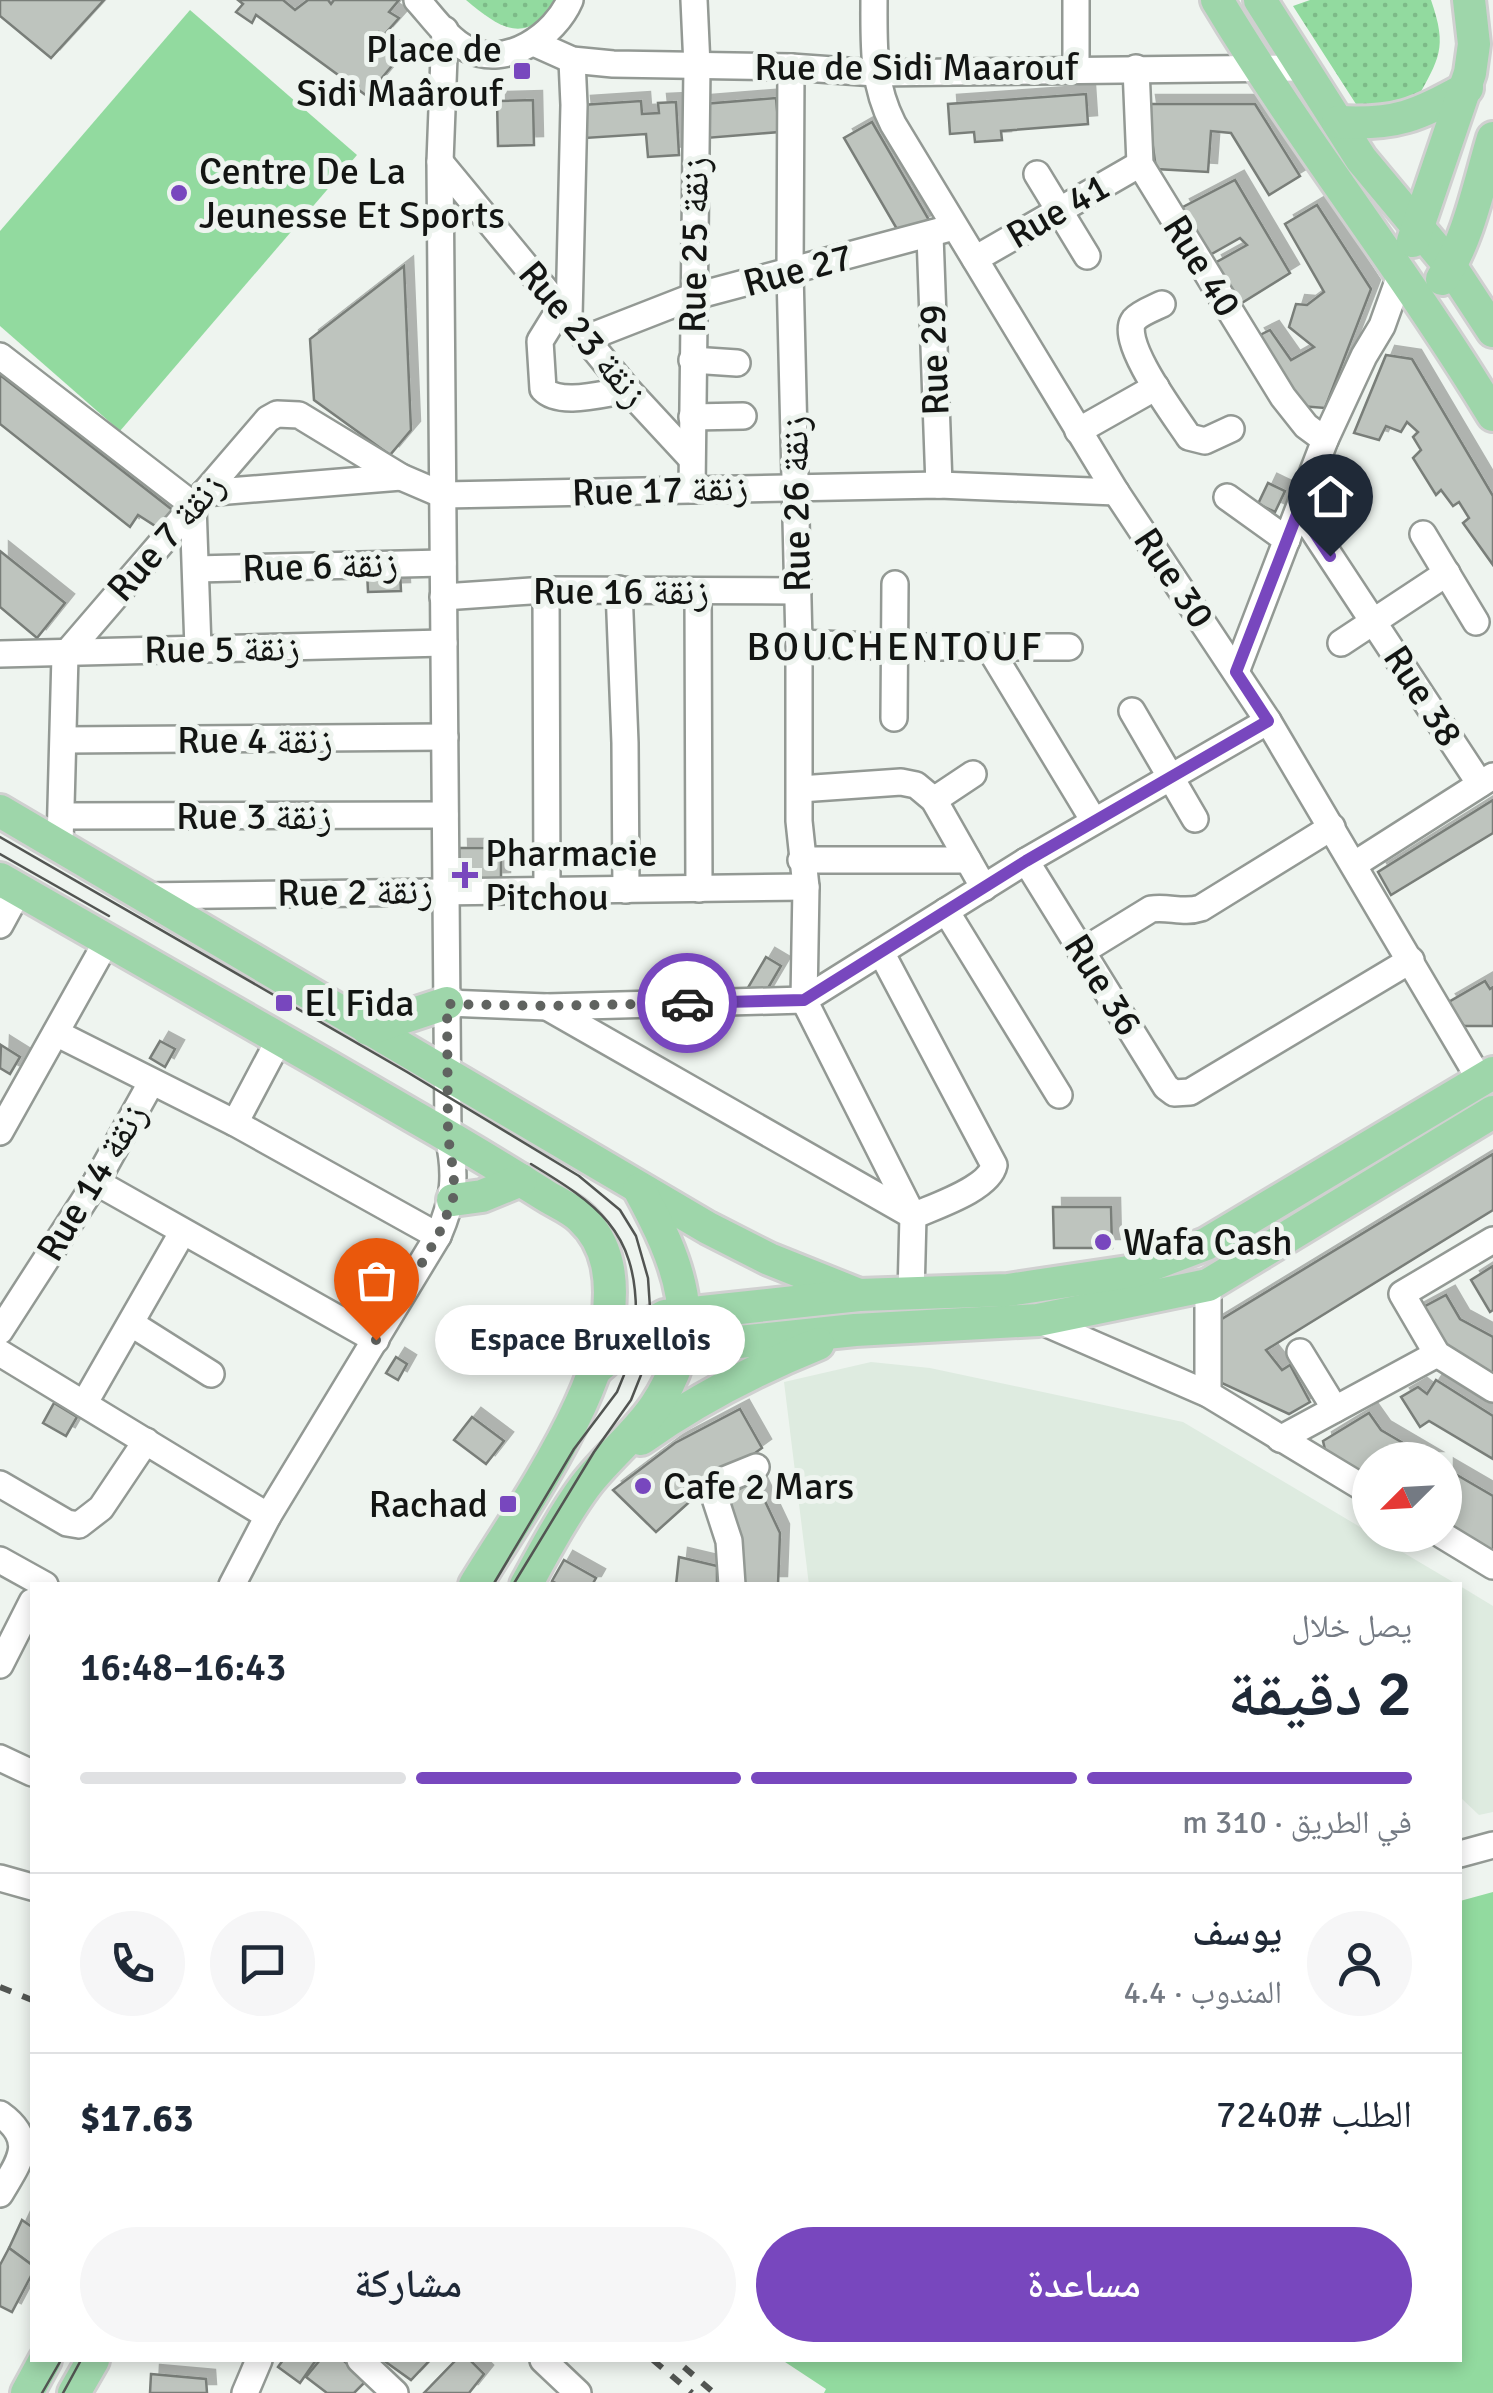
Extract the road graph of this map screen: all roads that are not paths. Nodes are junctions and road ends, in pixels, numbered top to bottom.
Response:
1 (417, 0) edge
2 (570, 0) edge
3 (694, 0) edge
4 (874, 0) edge
5 (1076, 0) edge
6 (1217, 0) edge
7 (1260, 0) edge
8 (1469, 0) edge
9 (445, 30) junction
10 (534, 43) junction
11 (572, 60) junction
12 (696, 66) junction
13 (790, 67) junction
14 (1076, 68) junction
15 (1136, 68) junction
16 (1258, 68) junction
17 (1302, 68) junction
18 (874, 73) junction
19 (1467, 88) junction
20 (1338, 122) junction
21 (1493, 138) edge
22 (440, 162) junction
23 (1140, 164) junction
24 (1037, 174) dead end
25 (1059, 209) junction
26 (1480, 216) edge
27 (1419, 227) junction
28 (942, 231) junction
29 (1087, 256) dead end
30 (976, 259) junction
31 (1450, 267) junction
32 (790, 272) junction
33 (1400, 273) junction
34 (692, 297) junction
35 (1162, 304) dead end
36 (1425, 305) junction
37 (565, 312) junction
38 (1382, 326) junction
39 (1493, 330) edge
40 (587, 338) junction
41 (0, 356) edge
42 (692, 360) junction
43 (737, 362) dead end
44 (1156, 387) junction
45 (628, 390) junction
46 (1493, 415) edge
47 (743, 416) dead end
48 (692, 417) junction
49 (1231, 429) dead end
50 (1078, 431) junction
51 (1326, 440) junction
52 (692, 458) junction
53 (401, 477) junction
54 (796, 486) junction
55 (939, 486) junction
56 (692, 490) junction
57 (1116, 492) junction
58 (443, 495) junction
59 (1227, 497) dead end
60 (198, 499) junction
61 (1299, 509) junction
62 (1424, 534) dead end
63 (1287, 540) junction
64 (443, 562) junction
65 (196, 569) junction
66 (1447, 573) junction
67 (895, 584) dead end
68 (619, 589) junction
69 (546, 590) junction
70 (698, 591) junction
71 (798, 591) junction
72 (444, 596) junction
73 (1374, 620) junction
74 (1476, 622) dead end
75 (444, 643) junction
76 (799, 643) junction
77 (1341, 643) dead end
78 (988, 646) junction
79 (895, 647) junction
80 (198, 648) junction
81 (1069, 648) dead end
82 (0, 654) edge
83 (65, 655) junction
84 (1236, 672) junction
85 (1132, 711) dead end
86 (894, 718) dead end
87 (1268, 721) junction
88 (445, 737) junction
89 (65, 740) junction
90 (973, 774) dead end
91 (1171, 776) junction
92 (1487, 780) edge
93 (800, 788) junction
94 (934, 800) junction
95 (0, 811) edge
96 (445, 816) junction
97 (1194, 819) dead end
98 (1094, 821) junction
99 (1332, 827) junction
100 (62, 830) junction
101 (802, 860) junction
102 (968, 860) junction
103 (1026, 861) junction
104 (1355, 864) junction
105 (10, 885) edge
106 (806, 887) junction
107 (546, 888) junction
108 (699, 888) junction
109 (984, 888) junction
110 (626, 890) junction
111 (446, 891) junction
112 (144, 896) junction
113 (946, 911) junction
114 (0, 926) edge
115 (108, 940) junction
116 (881, 952) junction
117 (1082, 952) junction
118 (1411, 960) junction
119 (804, 1000) junction
120 (447, 1004) junction
121 (547, 1006) junction
122 (368, 1028) junction
123 (56, 1033) junction
124 (280, 1038) junction
125 (448, 1076) junction
126 (1487, 1076) edge
127 (151, 1083) junction
128 (1059, 1094) dead end
129 (1493, 1112) edge
130 (236, 1124) junction
131 (0, 1132) edge
132 (448, 1136) junction
133 (522, 1180) junction
134 (96, 1182) junction
135 (638, 1188) junction
136 (453, 1200) junction
137 (913, 1216) junction
138 (182, 1233) junction
139 (438, 1236) junction
140 (1493, 1240) edge
141 (1208, 1285) junction
142 (859, 1295) junction
143 (911, 1295) junction
144 (610, 1313) junction
145 (685, 1314) junction
146 (1038, 1320) junction
147 (132, 1324) junction
148 (855, 1330) junction
149 (0, 1332) edge
150 (636, 1333) junction
151 (376, 1340) junction
152 (681, 1348) junction
153 (1300, 1352) dead end
154 (0, 1353) edge
155 (1438, 1354) junction
156 (596, 1369) junction
157 (212, 1374) dead end
158 (1493, 1389) edge
159 (1208, 1394) junction
160 (84, 1404) junction
161 (1334, 1408) junction
162 (1280, 1439) junction
163 (146, 1441) junction
164 (604, 1465) junction
165 (756, 1467) dead end
166 (1352, 1481) edge
167 (0, 1484) edge
168 (268, 1516) junction
169 (1462, 1547) edge
170 (0, 1560) edge
171 (1493, 1566) edge
172 (30, 1582) edge
173 (234, 1582) edge
174 (477, 1582) edge
175 (528, 1582) edge
176 (732, 1582) edge
177 (30, 1608) edge
178 (0, 1665) edge
179 (0, 1758) edge
180 (30, 1772) edge
181 (1493, 1845) edge
182 (1462, 1853) edge
183 (0, 1878) edge
184 (30, 1886) edge
185 (0, 2114) edge
186 (0, 2194) edge
187 (44, 2362) edge
188 (92, 2362) edge
189 (258, 2362) edge
190 (362, 2362) edge
191 (546, 2362) edge
192 (27, 2393) edge
193 (74, 2393) edge
194 (245, 2393) edge
195 (395, 2393) edge
196 (578, 2393) edge

1 - 9 street
2 - 10 street
3 - 12 street, Rue 25 زنقة
4 - 18 street, Rue 30
5 - 14 street
6 - 16 main road
7 - 17 main road
8 - 19 main road
9 - 10 street
9 - 22 street
10 - 11 street, Rue de Sidi Maarouf
11 - 12 street, Rue de Sidi Maarouf
11 - 37 street
12 - 13 street, Rue de Sidi Maarouf
12 - 34 street, Rue 25 زنقة
13 - 18 street, Rue de Sidi Maarouf
13 - 32 street, Rue 26 زنقة
14 - 15 street, Rue de Sidi Maarouf
14 - 18 street, Rue de Sidi Maarouf
15 - 16 street, Rue de Sidi Maarouf
15 - 23 street, Rue 40
16 - 17 street, Rue de Sidi Maarouf
16 - 33 main road
17 - 20 main road
18 - 28 street, Rue 30
19 - 20 main road
19 - 27 main road
20 - 27 main road
21 - 26 main road
22 - 37 street, Rue 23 زنقة
22 - 58 street
23 - 25 street, Rue 41
23 - 51 street, Rue 40
24 - 25 street
25 - 29 street
25 - 30 street, Rue 41
26 - 31 main road
27 - 31 main road
27 - 33 main road
28 - 30 street, Rue 30
28 - 32 street, Rue 27
28 - 55 street, Rue 29
30 - 50 street, Rue 30
31 - 36 main road
31 - 39 main road
32 - 34 street, Rue 27
32 - 54 street, Rue 26 زنقة
33 - 36 main road
33 - 38 street
34 - 40 street, Rue 27
34 - 42 street, Rue 25 زنقة
35 - 44 street
36 - 38 street
36 - 46 main road
37 - 40 street, Rue 23 زنقة
37 - 45 street
38 - 51 street
40 - 45 street, Rue 23 زنقة
41 - 60 street
42 - 43 street
42 - 48 street, Rue 25 زنقة
44 - 49 street
44 - 50 street
45 - 52 street, Rue 23 زنقة
47 - 48 street
48 - 52 street, Rue 25 زنقة
50 - 57 street, Rue 30
51 - 61 street
52 - 56 street, Rue 25 زنقة
53 - 58 street
53 - 60 street
53 - 60 street, Rue 7 زنقة
54 - 55 street, Rue 17 زنقة
54 - 56 street, Rue 17 زنقة
54 - 71 street, Rue 26 زنقة
55 - 57 street, Rue 17 زنقة
56 - 58 street, Rue 17 زنقة
57 - 84 street, Rue 30
58 - 64 street
59 - 63 street
60 - 65 street
60 - 83 street, Rue 7 زنقة
61 - 63 street
61 - 73 street, Rue 38
62 - 66 street
63 - 84 street
64 - 65 street, Rue 6 زنقة
64 - 72 street
65 - 80 street
66 - 73 street
66 - 74 street
67 - 79 street
68 - 69 street, Rue 16 زنقة
68 - 70 street, Rue 16 زنقة
68 - 110 street
69 - 72 street, Rue 16 زنقة
69 - 107 street
70 - 71 street, Rue 16 زنقة
70 - 108 street
71 - 76 street, Rue 26 زنقة
72 - 75 street
73 - 77 street
73 - 92 street, Rue 38
75 - 80 street, Rue 5 زنقة
75 - 88 street
76 - 79 street
76 - 93 street, Rue 26 زنقة
78 - 79 street
78 - 81 street
78 - 98 street
79 - 86 street
80 - 83 street, Rue 5 زنقة
82 - 83 street, Rue 5 زنقة
83 - 89 street
84 - 87 street, Rue 30
85 - 91 street
87 - 91 street
87 - 99 street, Rue 30
88 - 89 street, Rue 4 زنقة
88 - 96 street
89 - 100 street
90 - 94 street
91 - 97 street
91 - 98 street
92 - 104 street, Rue 38
93 - 94 street
93 - 101 street, Rue 26 زنقة
94 - 102 street
95 - 100 main road
96 - 100 street, Rue 3 زنقة
96 - 111 street
98 - 103 street
99 - 104 street, Rue 30
99 - 117 street
100 - 112 main road
101 - 102 street
101 - 106 street, Rue 26 زنقة
102 - 109 street
103 - 109 street
103 - 117 street, Rue 36
104 - 118 street, Rue 30
105 - 114 street
105 - 115 main road
106 - 108 street, Rue 2 زنقة
106 - 119 street, Rue 26 زنقة
107 - 110 street, Rue 2 زنقة
107 - 111 street, Rue 2 زنقة
108 - 110 street, Rue 2 زنقة
109 - 113 street
111 - 112 street, Rue 2 زنقة
111 - 120 street
112 - 122 main road
113 - 116 street
113 - 128 street
115 - 123 street
115 - 124 main road
116 - 119 street
116 - 137 street
117 - 118 street, Rue 36
118 - 126 street, Rue 30
119 - 121 street
119 - 137 street
120 - 121 street
120 - 122 main road
120 - 125 street
121 - 137 street
122 - 125 main road
123 - 127 street
123 - 131 street
124 - 130 street
124 - 132 main road
125 - 132 street
125 - 135 main road
126 - 143 main road
127 - 130 street
127 - 134 street, Rue 14 زنقة
129 - 141 main road
130 - 139 street
132 - 133 main road
132 - 136 street
133 - 136 main road
133 - 144 main road
134 - 138 street
134 - 149 street, Rue 14 زنقة
135 - 142 main road
135 - 145 main road
136 - 139 street
137 - 143 street
138 - 147 street
138 - 151 street
139 - 151 street
140 - 155 street
141 - 146 main road
141 - 159 street
142 - 143 main road
142 - 145 main road
144 - 150 main road
144 - 156 main road
145 - 150 main road
145 - 152 main road
146 - 148 main road
146 - 159 street
147 - 157 street
147 - 160 street
148 - 152 main road
148 - 164 main road
150 - 152 main road
150 - 156 main road
151 - 168 street
152 - 164 main road
153 - 161 street
154 - 160 street
155 - 158 street
155 - 161 street
156 - 174 main road
159 - 162 street
160 - 163 street
161 - 162 street
162 - 166 street
163 - 167 street
163 - 168 street
164 - 175 main road
165 - 176 street
168 - 173 street
169 - 171 street
170 - 172 street
177 - 178 street
179 - 180 street
181 - 182 street
183 - 184 street
185 - 186 street
187 - 192 main road
188 - 193 main road
189 - 194 street
190 - 195 street
191 - 196 street

